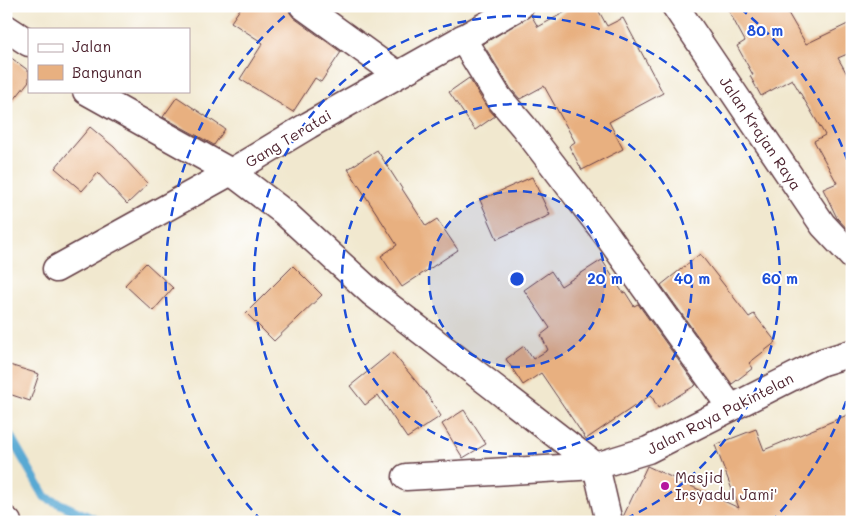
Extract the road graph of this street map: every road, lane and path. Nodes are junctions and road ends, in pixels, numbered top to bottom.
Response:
1 (304, 6) edge
2 (520, 6) edge
3 (675, 6) edge
4 (462, 38) junction
5 (398, 74) junction
6 (88, 92) edge
7 (232, 172) junction
8 (852, 256) edge
9 (56, 270) dead end
10 (852, 353) edge
11 (731, 408) junction
12 (596, 466) junction
13 (406, 478) dead end
14 (609, 522) edge

1 - 5 street
2 - 4 street, Gang Teratai
3 - 8 street, Jalan Krajan Raya
4 - 5 street, Gang Teratai
4 - 11 street
5 - 7 street, Gang Teratai
6 - 7 street
7 - 9 street, Gang Teratai
7 - 12 street
10 - 11 street, Jalan Raya Pakintelan
11 - 12 street, Jalan Raya Pakintelan
12 - 13 street, Jalan Raya Pakintelan
12 - 14 street

